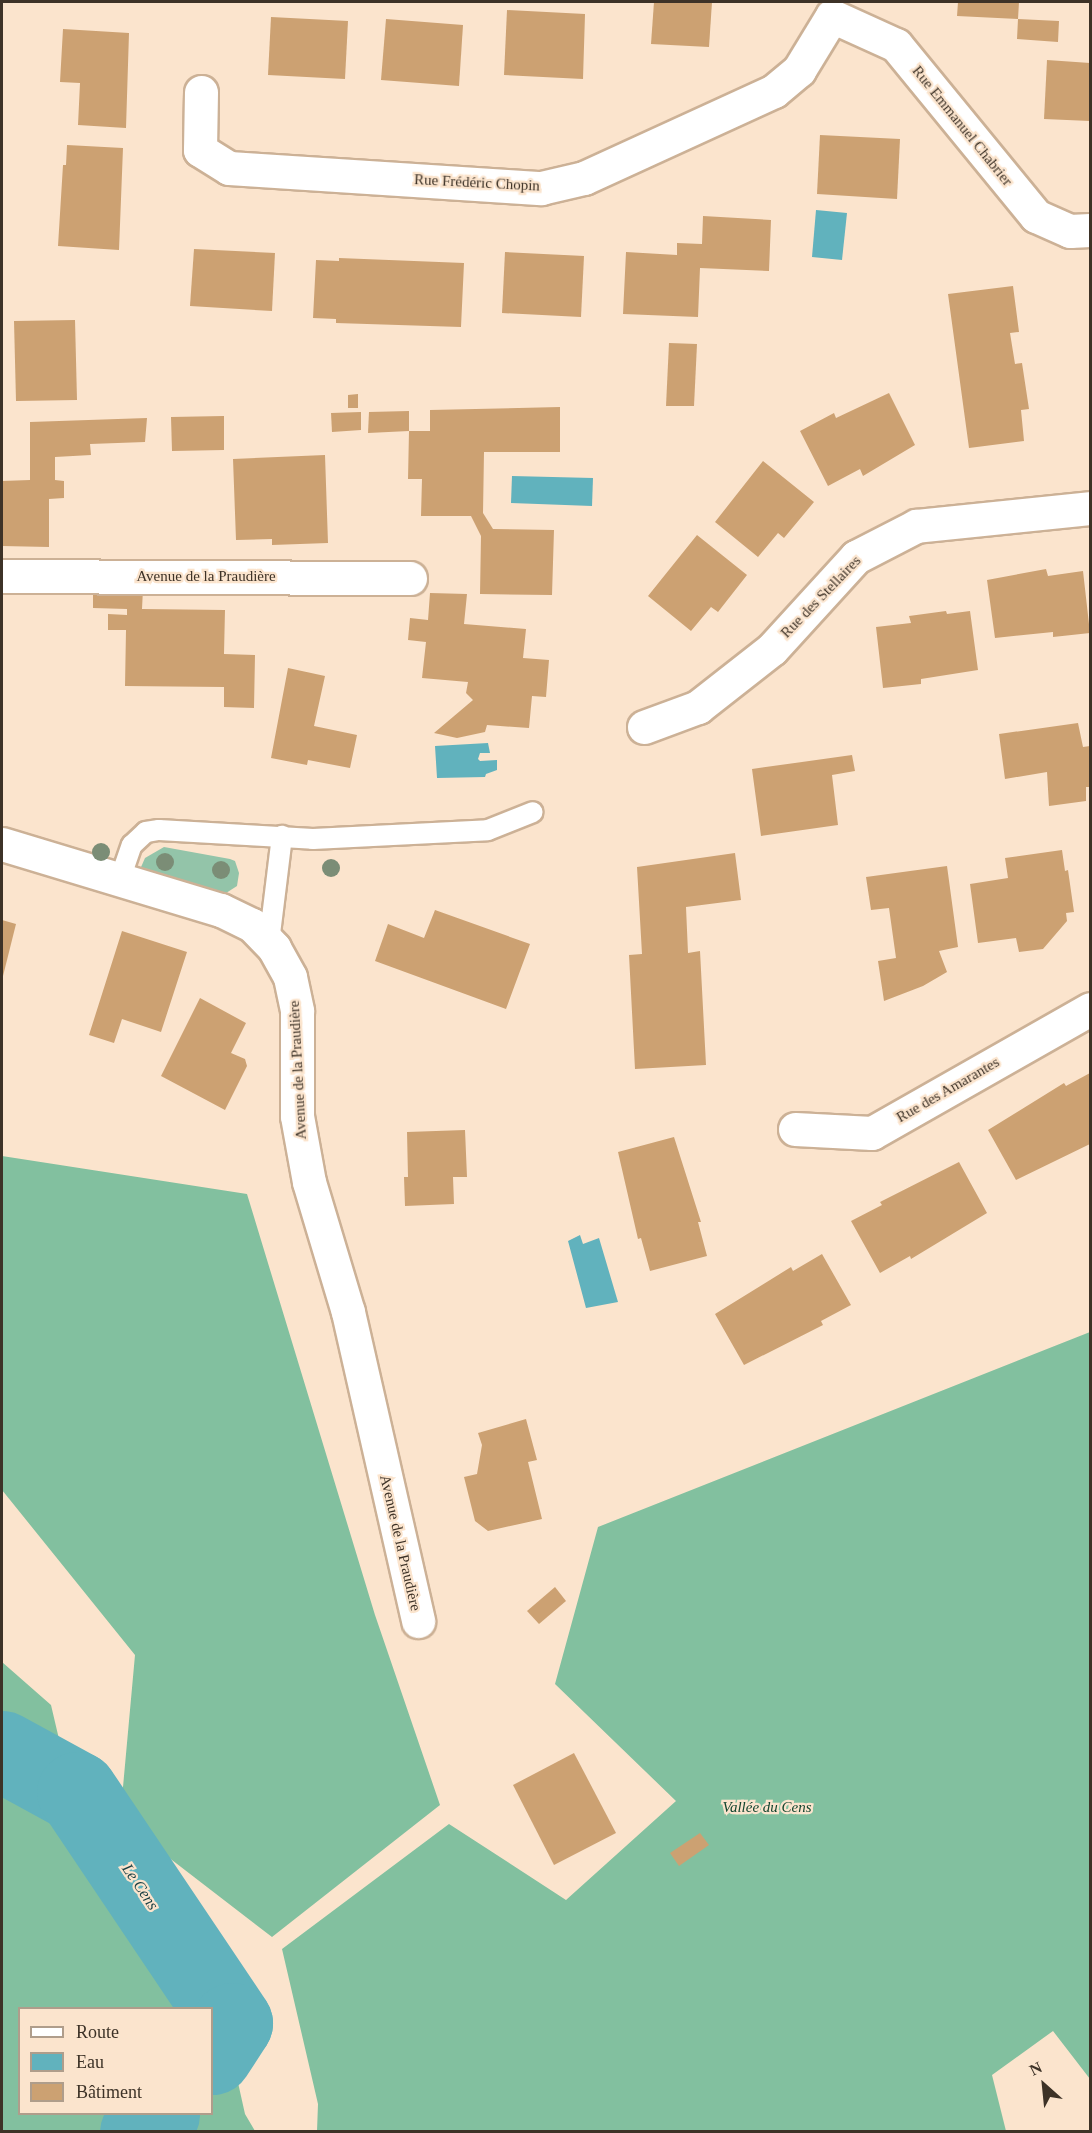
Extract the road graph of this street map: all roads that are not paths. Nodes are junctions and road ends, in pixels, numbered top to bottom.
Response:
1 (830, 9) edge
2 (201, 92) dead end
3 (1090, 230) edge
4 (1090, 508) edge
5 (2, 576) edge
6 (410, 578) dead end
7 (644, 727) dead end
8 (533, 812) dead end
9 (282, 836) junction
10 (2, 844) edge
11 (120, 879) junction
12 (268, 942) junction
13 (1090, 1009) edge
14 (795, 1129) dead end
15 (418, 1621) dead end

1 - 2 street, Rue Frédéric Chopin
1 - 3 street, Rue Emmanuel Chabrier
4 - 7 street, Rue des Stellaires
5 - 6 street, Avenue de la Praudière
8 - 9 lane
9 - 11 lane
9 - 12 lane
10 - 11 street, Avenue de la Praudière
11 - 12 street, Avenue de la Praudière
12 - 15 street, Avenue de la Praudière
13 - 14 street, Rue des Amarantes

